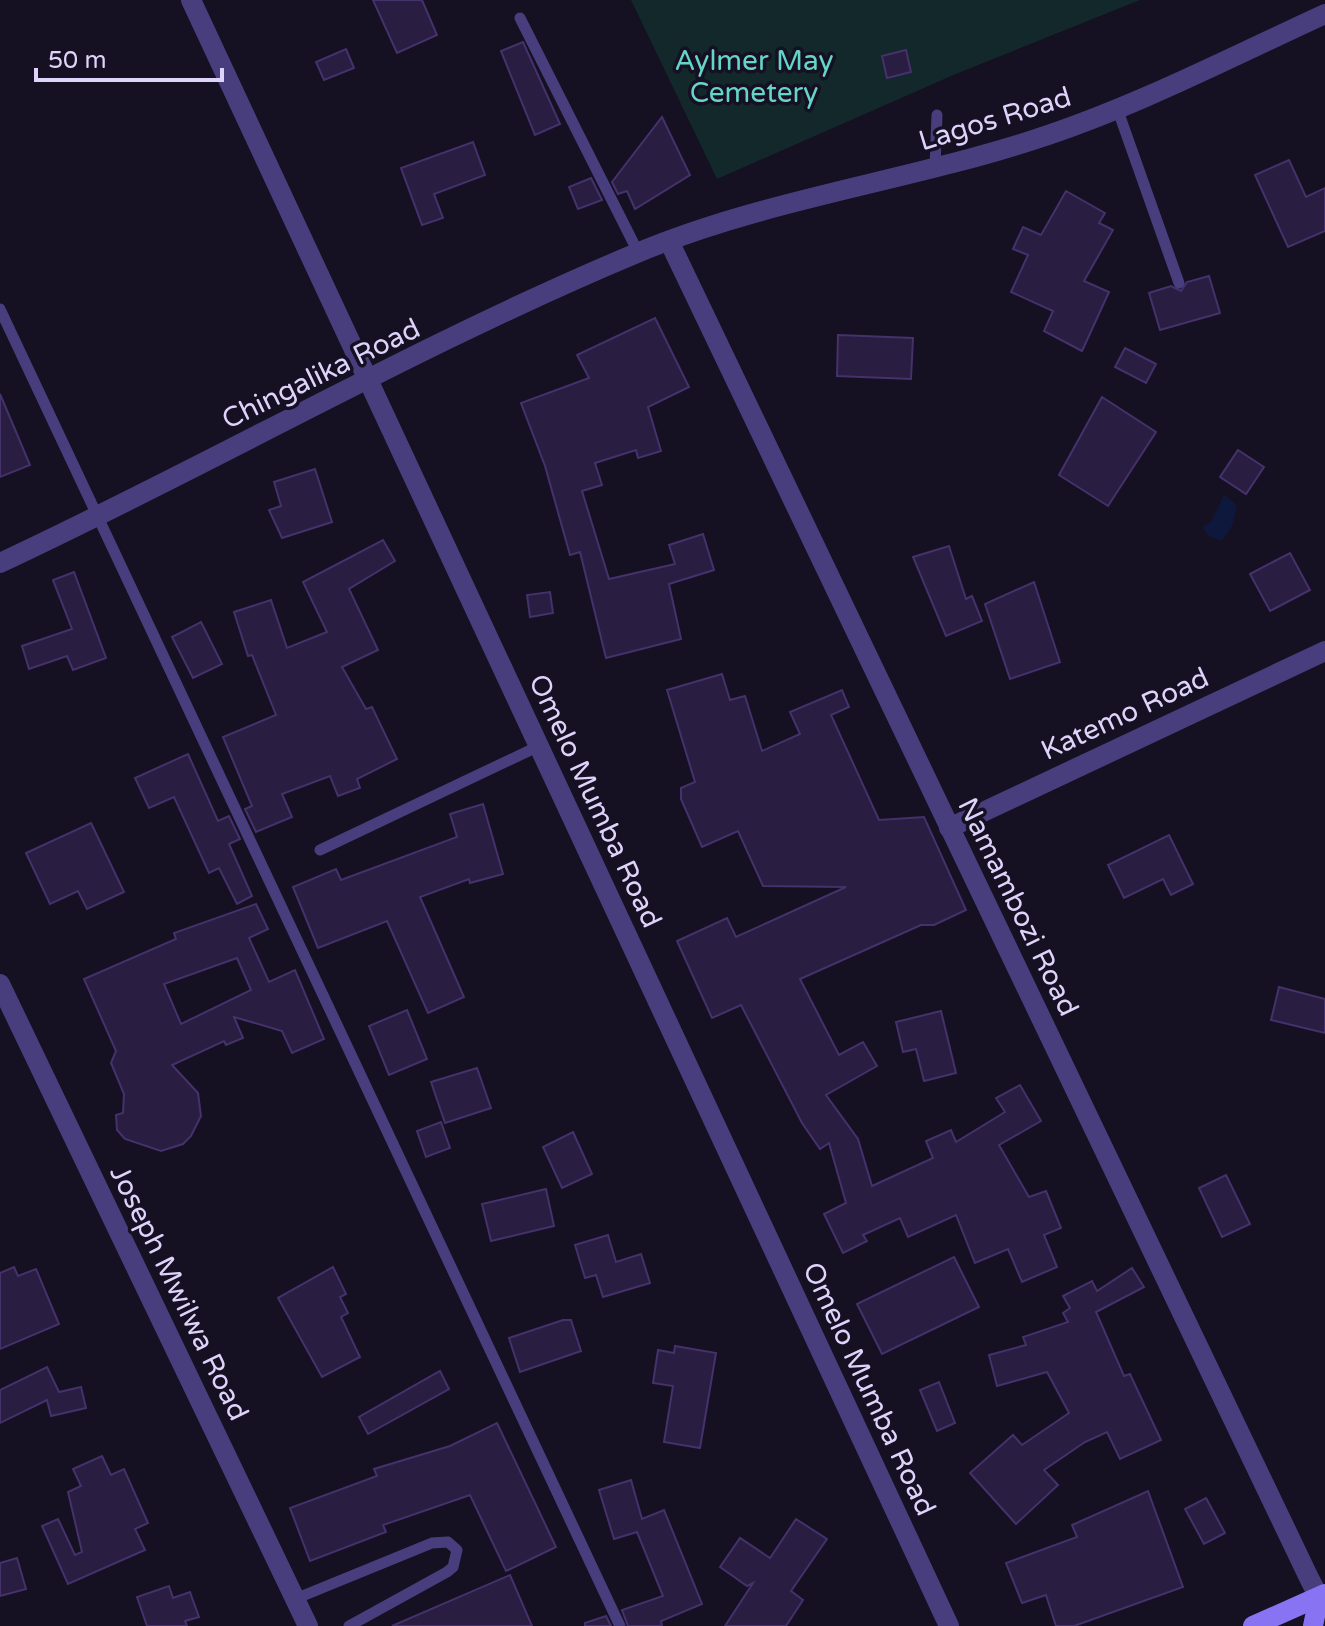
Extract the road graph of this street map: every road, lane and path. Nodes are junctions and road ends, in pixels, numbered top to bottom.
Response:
1 (191, 0) edge
2 (1325, 14) edge
3 (520, 18) dead end
4 (1117, 108) junction
5 (937, 115) dead end
6 (935, 167) junction
7 (669, 241) junction
8 (638, 252) junction
9 (1179, 283) dead end
10 (0, 309) edge
11 (368, 380) junction
12 (97, 518) junction
13 (0, 563) edge
14 (1325, 651) edge
15 (539, 746) junction
16 (949, 828) junction
17 (320, 850) dead end
18 (0, 984) edge
19 (1323, 1597) edge
20 (295, 1599) junction
21 (308, 1626) edge
22 (349, 1626) edge
23 (620, 1626) edge
24 (949, 1626) edge
25 (1253, 1626) edge
26 (1313, 1626) edge

1 - 11 street, Omelo Mumba Road
2 - 4 street, Lagos Road
3 - 8 lane
4 - 6 street, Lagos Road
4 - 9 lane
5 - 6 lane
6 - 7 street, Lagos Road
7 - 8 street, Chingalika Road
7 - 16 street, Namambozi Road
8 - 11 street, Chingalika Road
10 - 12 lane
11 - 12 street, Chingalika Road
11 - 15 street, Omelo Mumba Road
12 - 13 street, Chingalika Road
12 - 23 lane
14 - 16 street, Katemo Road
15 - 17 lane
15 - 24 street, Omelo Mumba Road
16 - 19 street, Namambozi Road
18 - 20 street, Joseph Mwilwa Road
19 - 25 main road
19 - 26 main road
20 - 21 street, Joseph Mwilwa Road
20 - 22 lane

